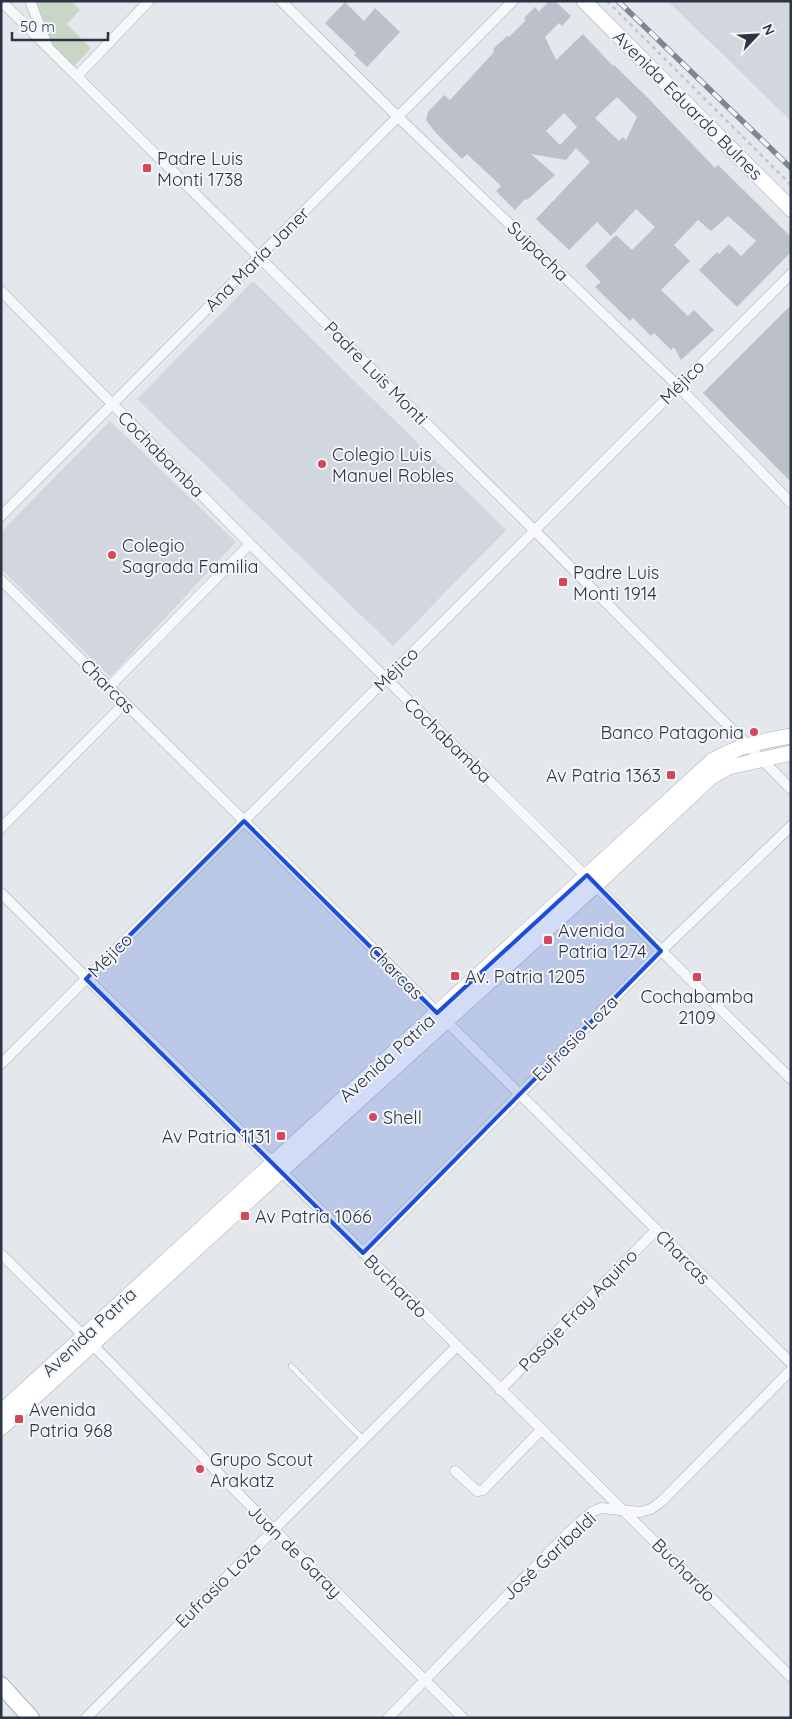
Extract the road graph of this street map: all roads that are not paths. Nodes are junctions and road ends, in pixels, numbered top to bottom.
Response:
1 (2, 1) edge
2 (30, 1) edge
3 (149, 1) edge
4 (282, 1) edge
5 (513, 1) edge
6 (584, 1) edge
7 (48, 48) junction
8 (77, 76) junction
9 (398, 117) junction
10 (791, 209) edge
11 (259, 257) junction
12 (791, 274) edge
13 (1, 291) edge
14 (678, 386) junction
15 (113, 405) junction
16 (791, 503) edge
17 (1, 516) edge
18 (534, 530) junction
19 (250, 544) junction
20 (1, 580) edge
21 (386, 679) junction
22 (109, 687) junction
23 (125, 703) junction
24 (791, 736) edge
25 (747, 745) junction
26 (791, 753) edge
27 (762, 760) junction
28 (791, 789) edge
29 (244, 821) junction
30 (791, 826) edge
31 (1, 828) edge
32 (591, 880) junction
33 (1, 893) edge
34 (661, 951) junction
35 (86, 979) junction
36 (441, 1017) junction
37 (1, 1064) edge
38 (791, 1080) edge
39 (520, 1095) junction
40 (276, 1167) junction
41 (656, 1230) junction
42 (363, 1253) junction
43 (1, 1254) edge
44 (88, 1340) junction
45 (456, 1346) junction
46 (791, 1363) edge
47 (291, 1366) dead end
48 (791, 1370) edge
49 (500, 1390) junction
50 (1, 1412) edge
51 (1, 1428) edge
52 (541, 1430) junction
53 (365, 1440) junction
54 (455, 1472) dead end
55 (625, 1511) junction
56 (273, 1529) junction
57 (791, 1677) edge
58 (425, 1680) junction
59 (1, 1685) edge
60 (31, 1718) edge
61 (86, 1718) edge
62 (388, 1718) edge
63 (463, 1718) edge

1 - 7 street, Padre Luis Monti
2 - 7 street
3 - 8 street
4 - 9 street, Suipacha
5 - 9 street, Ana María Janer
6 - 10 main road, Avenida Eduardo Bulnes
7 - 8 street, Padre Luis Monti
8 - 11 street, Padre Luis Monti
9 - 11 street, Ana María Janer
9 - 14 street, Suipacha
11 - 15 street, Ana María Janer
11 - 18 street, Padre Luis Monti
12 - 14 street, Méjico
13 - 15 street, Cochabamba
14 - 16 street, Suipacha
14 - 18 street, Méjico
15 - 17 street, Ana María Janer
15 - 19 street, Cochabamba
18 - 21 street, Méjico
18 - 25 street, Padre Luis Monti
19 - 21 street, Cochabamba
19 - 22 street
20 - 22 street, Charcas
21 - 29 street, Méjico
21 - 32 street, Cochabamba
22 - 23 street, Charcas
23 - 29 street, Charcas
23 - 31 street
24 - 25 main road, Avenida Patria
25 - 27 street, Padre Luis Monti
25 - 32 main road, Avenida Patria
26 - 27 main road, Avenida Patria
27 - 28 street, Padre Luis Monti
27 - 32 main road, Avenida Patria
29 - 35 street, Méjico
29 - 36 street, Charcas
30 - 34 street, Eufrasio Loza
32 - 34 street, Cochabamba
32 - 36 main road, Avenida Patria
33 - 35 street, Buchardo
34 - 38 street, Cochabamba
34 - 39 street, Eufrasio Loza
35 - 37 street, Méjico
35 - 40 street, Buchardo
36 - 39 street, Charcas
36 - 40 main road, Avenida Patria
39 - 41 street, Charcas
39 - 42 street, Eufrasio Loza
40 - 42 street, Buchardo
40 - 44 main road, Avenida Patria
41 - 46 street, Charcas
41 - 49 street, Pasaje Fray Aquino
42 - 45 street, Buchardo
43 - 44 street, Juan de Garay
44 - 50 main road, Avenida Patria
44 - 51 main road, Avenida Patria
44 - 56 street, Juan de Garay
45 - 49 street, Buchardo
45 - 53 street, Eufrasio Loza
47 - 53 lane
48 - 55 street, José Garibaldi
49 - 52 street, Buchardo
52 - 54 street
52 - 55 street, Buchardo
53 - 56 street, Eufrasio Loza
55 - 57 street, Buchardo
55 - 58 street, José Garibaldi
56 - 58 street, Juan de Garay
56 - 61 street, Eufrasio Loza
58 - 62 street, José Garibaldi
58 - 63 street, Juan de Garay
59 - 60 main road

